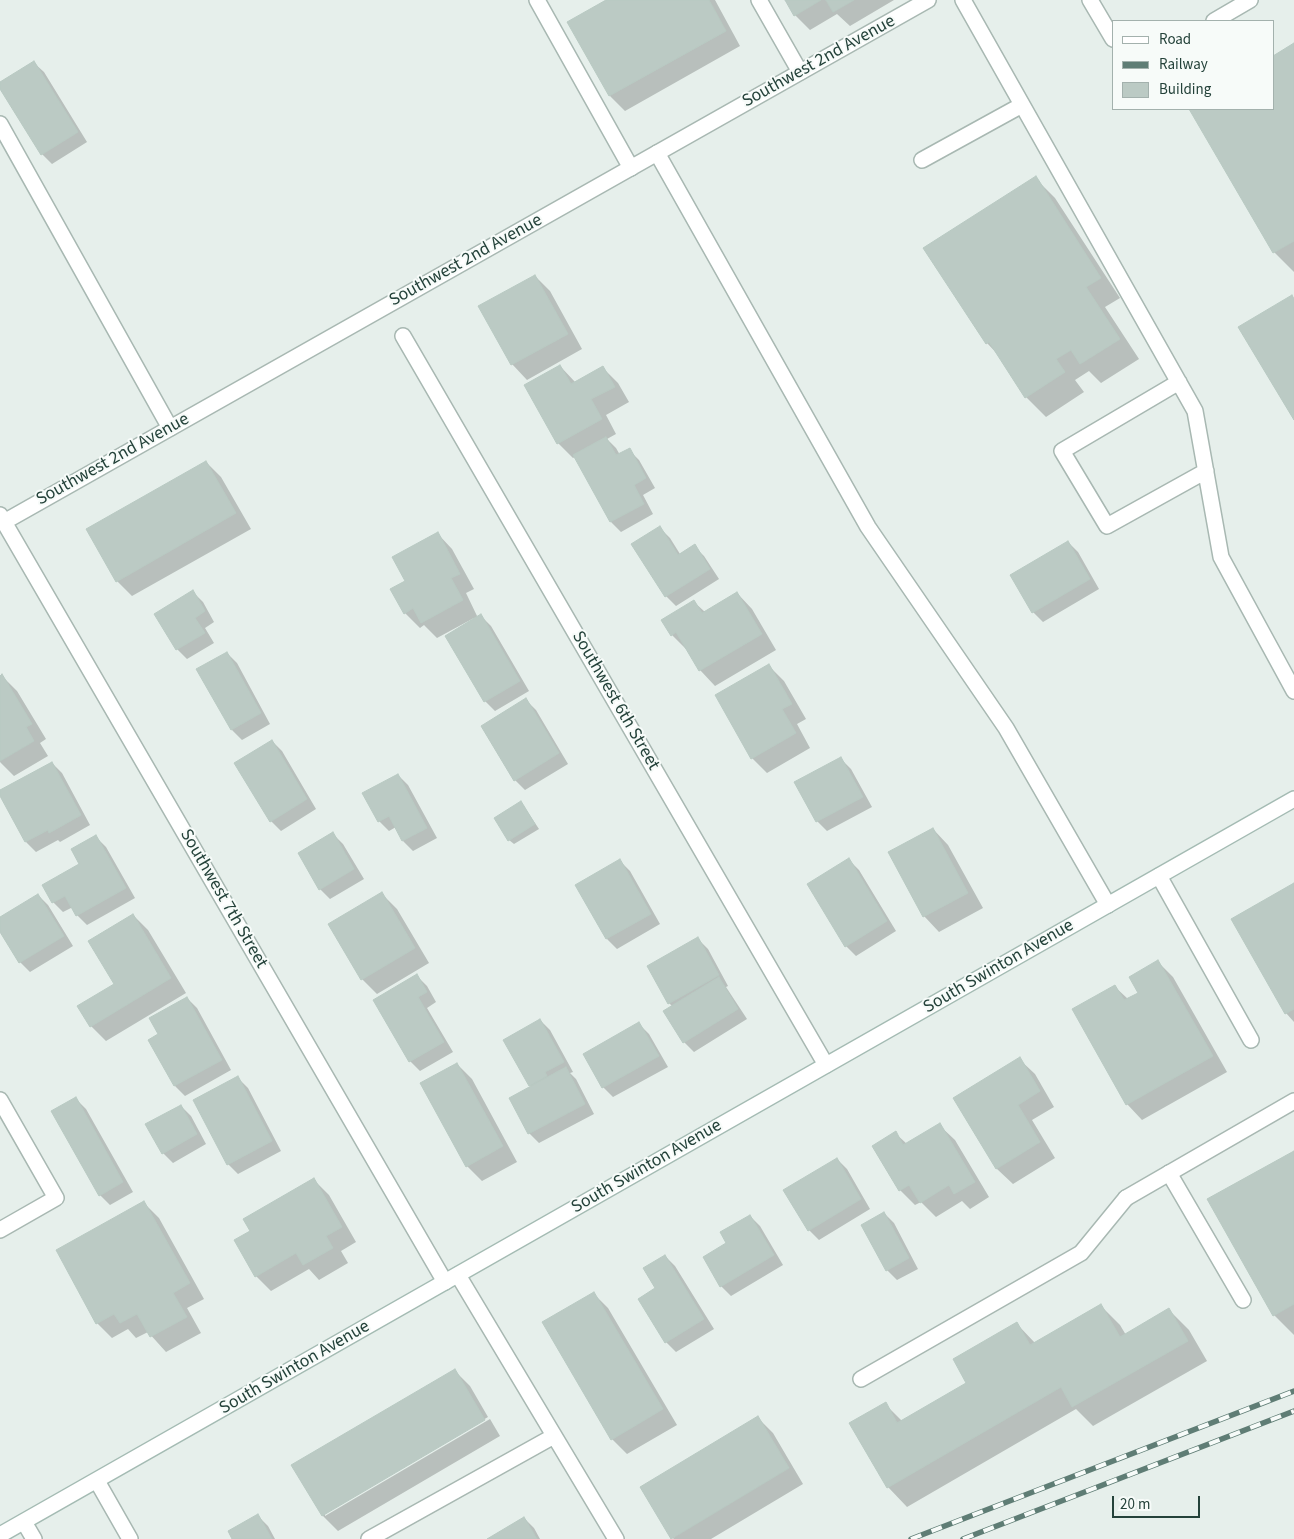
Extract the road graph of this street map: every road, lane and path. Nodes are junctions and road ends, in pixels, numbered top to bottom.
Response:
1 (537, 0) edge
2 (759, 0) edge
3 (928, 0) edge
4 (963, 0) edge
5 (1090, 0) edge
6 (1250, 0) edge
7 (1216, 20) edge
8 (1112, 37) edge
9 (800, 72) junction
10 (1022, 105) junction
11 (0, 124) edge
12 (657, 153) junction
13 (922, 160) dead end
14 (631, 168) junction
15 (403, 336) dead end
16 (1179, 382) junction
17 (170, 428) junction
18 (1206, 471) junction
19 (2, 519) edge
20 (1294, 691) edge
21 (1294, 799) edge
22 (1159, 876) junction
23 (1108, 905) junction
24 (1251, 1040) dead end
25 (826, 1065) junction
26 (0, 1100) edge
27 (1293, 1104) edge
28 (1169, 1173) junction
29 (0, 1230) edge
30 (451, 1279) junction
31 (1243, 1300) dead end
32 (861, 1379) dead end
33 (554, 1436) junction
34 (97, 1480) junction
35 (24, 1522) junction
36 (0, 1535) edge
37 (34, 1539) edge
38 (130, 1539) edge
39 (369, 1539) edge
40 (616, 1539) edge

1 - 14 street
2 - 9 street
3 - 9 street, Southwest 2nd Avenue
4 - 10 street
5 - 8 street
6 - 7 street
9 - 12 street, Southwest 2nd Avenue
10 - 13 street
10 - 16 street
11 - 17 street
12 - 14 street, Southwest 2nd Avenue
12 - 23 street
14 - 17 street, Southwest 2nd Avenue
15 - 25 street, Southwest 6th Street
16 - 18 street
16 - 18 street
17 - 19 street, Southwest 2nd Avenue
18 - 20 street
19 - 30 street, Southwest 7th Street
21 - 22 street, South Swinton Avenue
22 - 23 street, South Swinton Avenue
22 - 24 street
23 - 25 street, South Swinton Avenue
25 - 30 street, South Swinton Avenue
26 - 29 street
27 - 28 street
28 - 31 street
28 - 32 street
30 - 33 street, Southwest 7th Street
30 - 34 street, South Swinton Avenue
33 - 39 street
33 - 40 street, Southwest 7th Street
34 - 35 street, South Swinton Avenue
34 - 38 street
35 - 36 street, South Swinton Avenue
35 - 37 street

